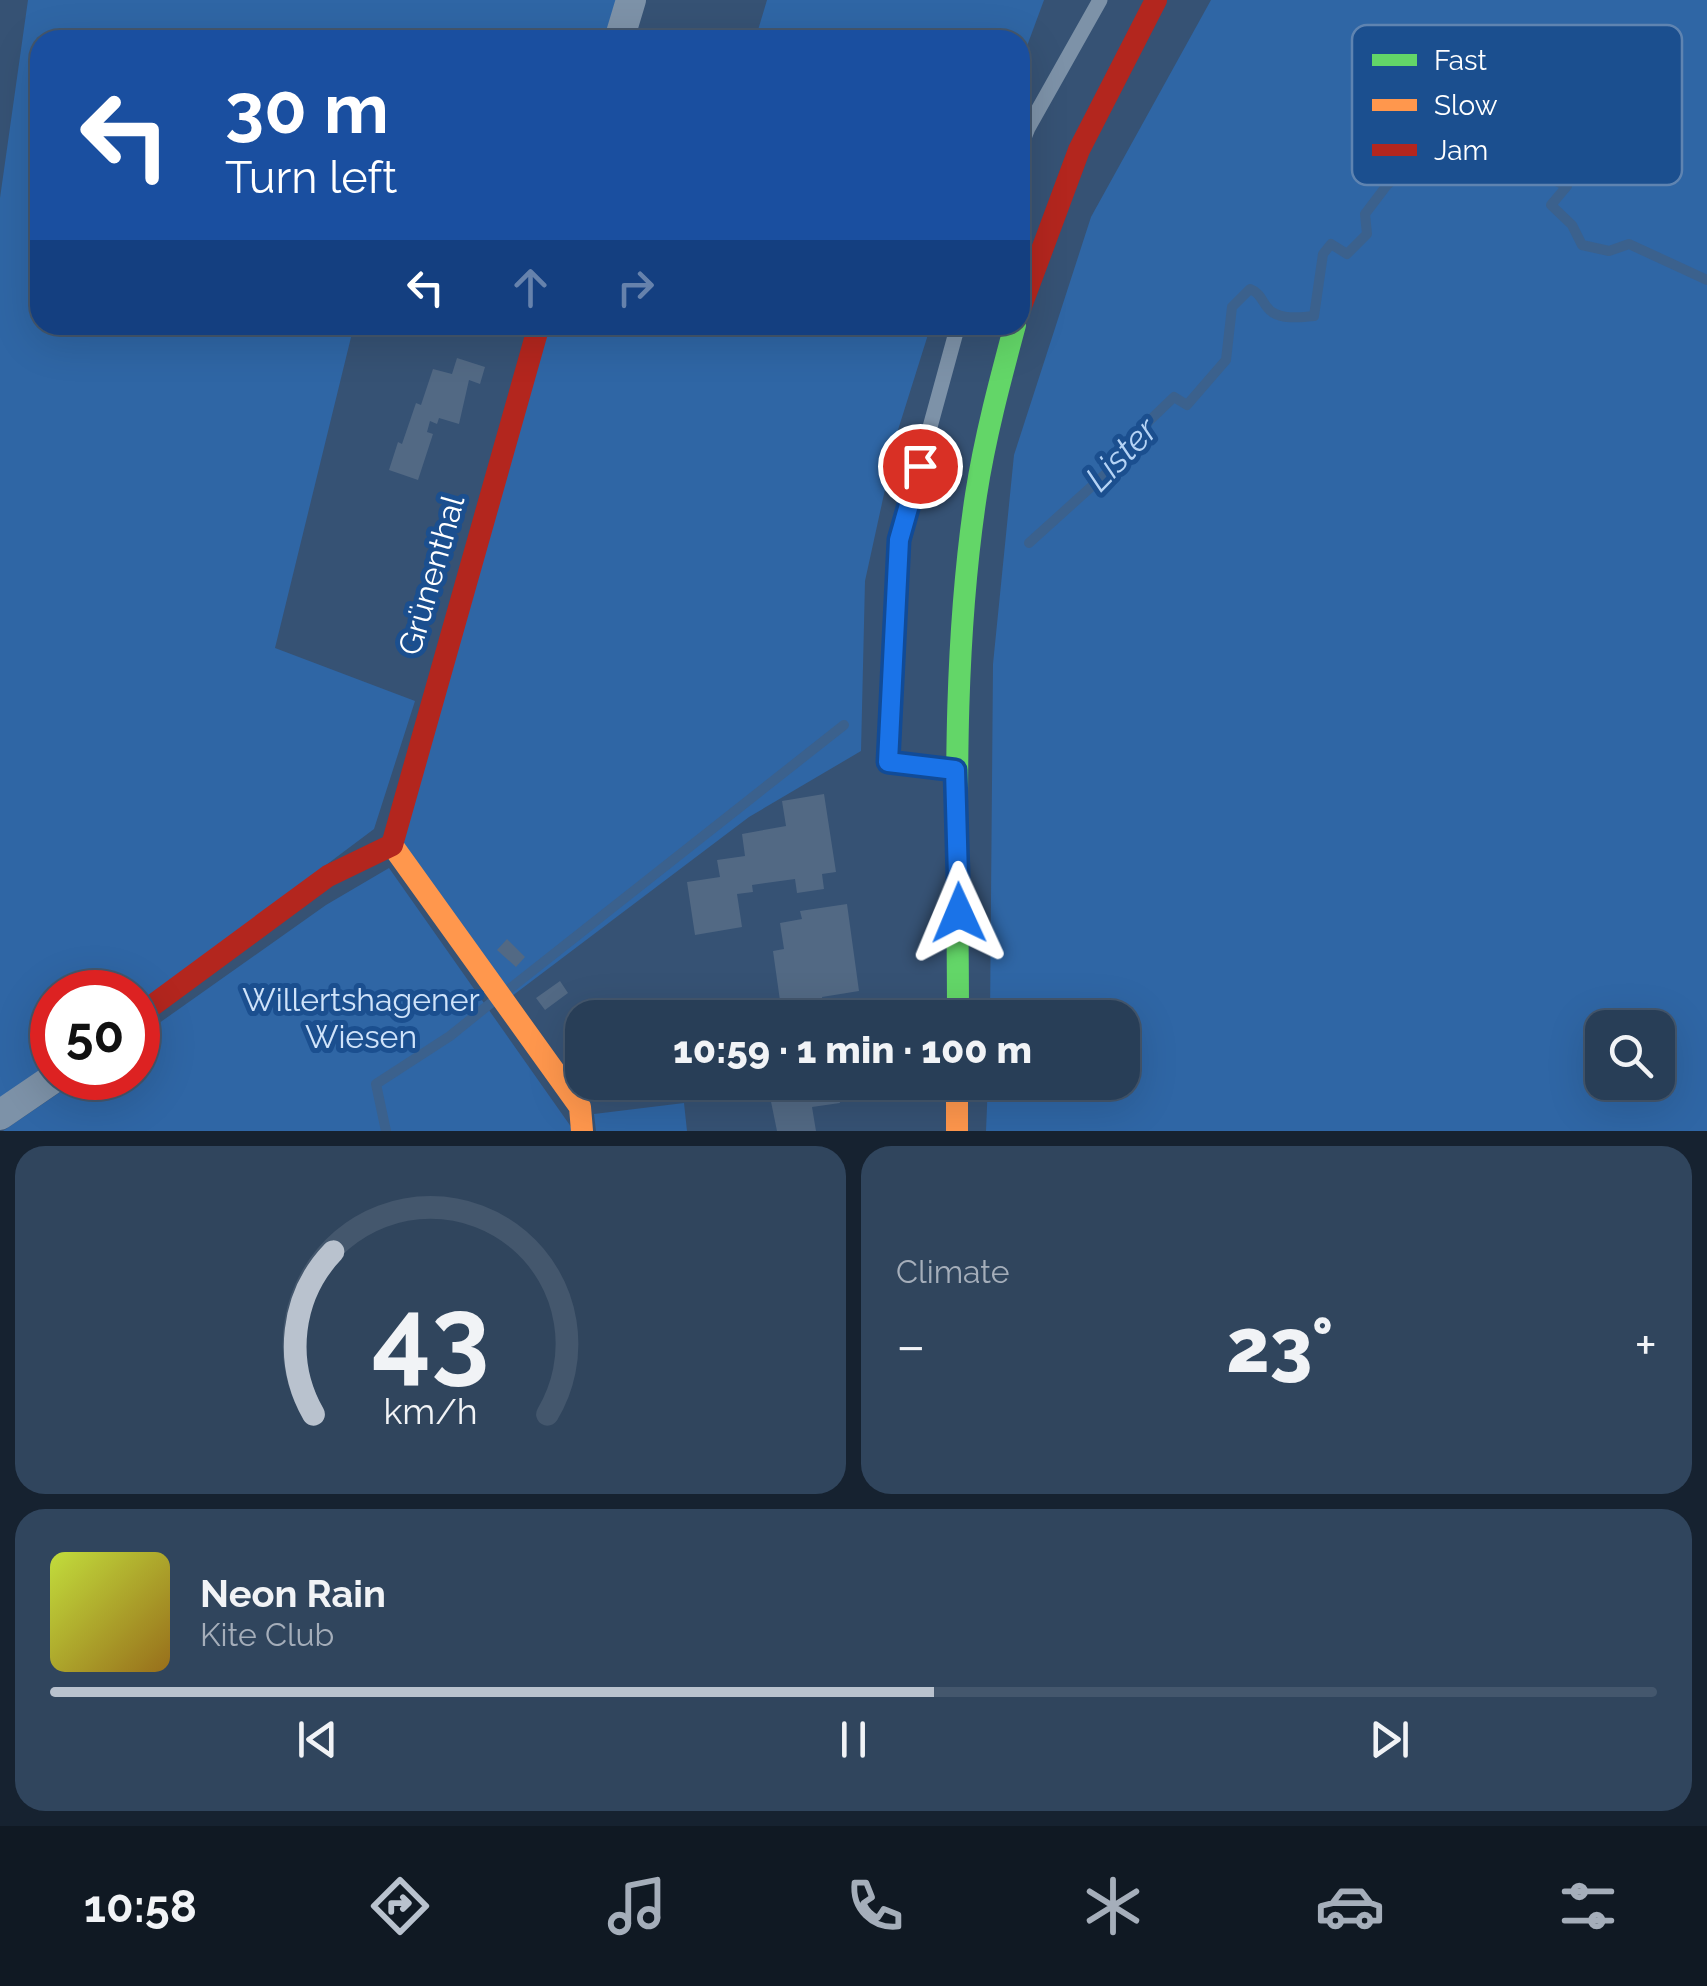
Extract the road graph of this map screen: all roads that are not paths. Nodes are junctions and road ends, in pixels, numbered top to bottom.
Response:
1 (630, 0) edge
2 (1100, 0) edge
3 (1156, 0) edge
4 (622, 30) edge
5 (1030, 124) edge
6 (1030, 278) edge
7 (535, 335) edge
8 (955, 335) edge
9 (1012, 335) edge
10 (955, 770) junction
11 (392, 845) junction
12 (160, 1000) edge
13 (958, 1000) edge
14 (30, 1094) edge
15 (958, 1100) edge
16 (0, 1115) edge
17 (582, 1131) edge
18 (957, 1131) edge

1 - 4 street
2 - 5 lane
3 - 6 street
7 - 11 street, Grünenthal
8 - 10 lane
9 - 10 street
10 - 13 street
11 - 12 street
11 - 17 street
14 - 16 street
15 - 18 street

